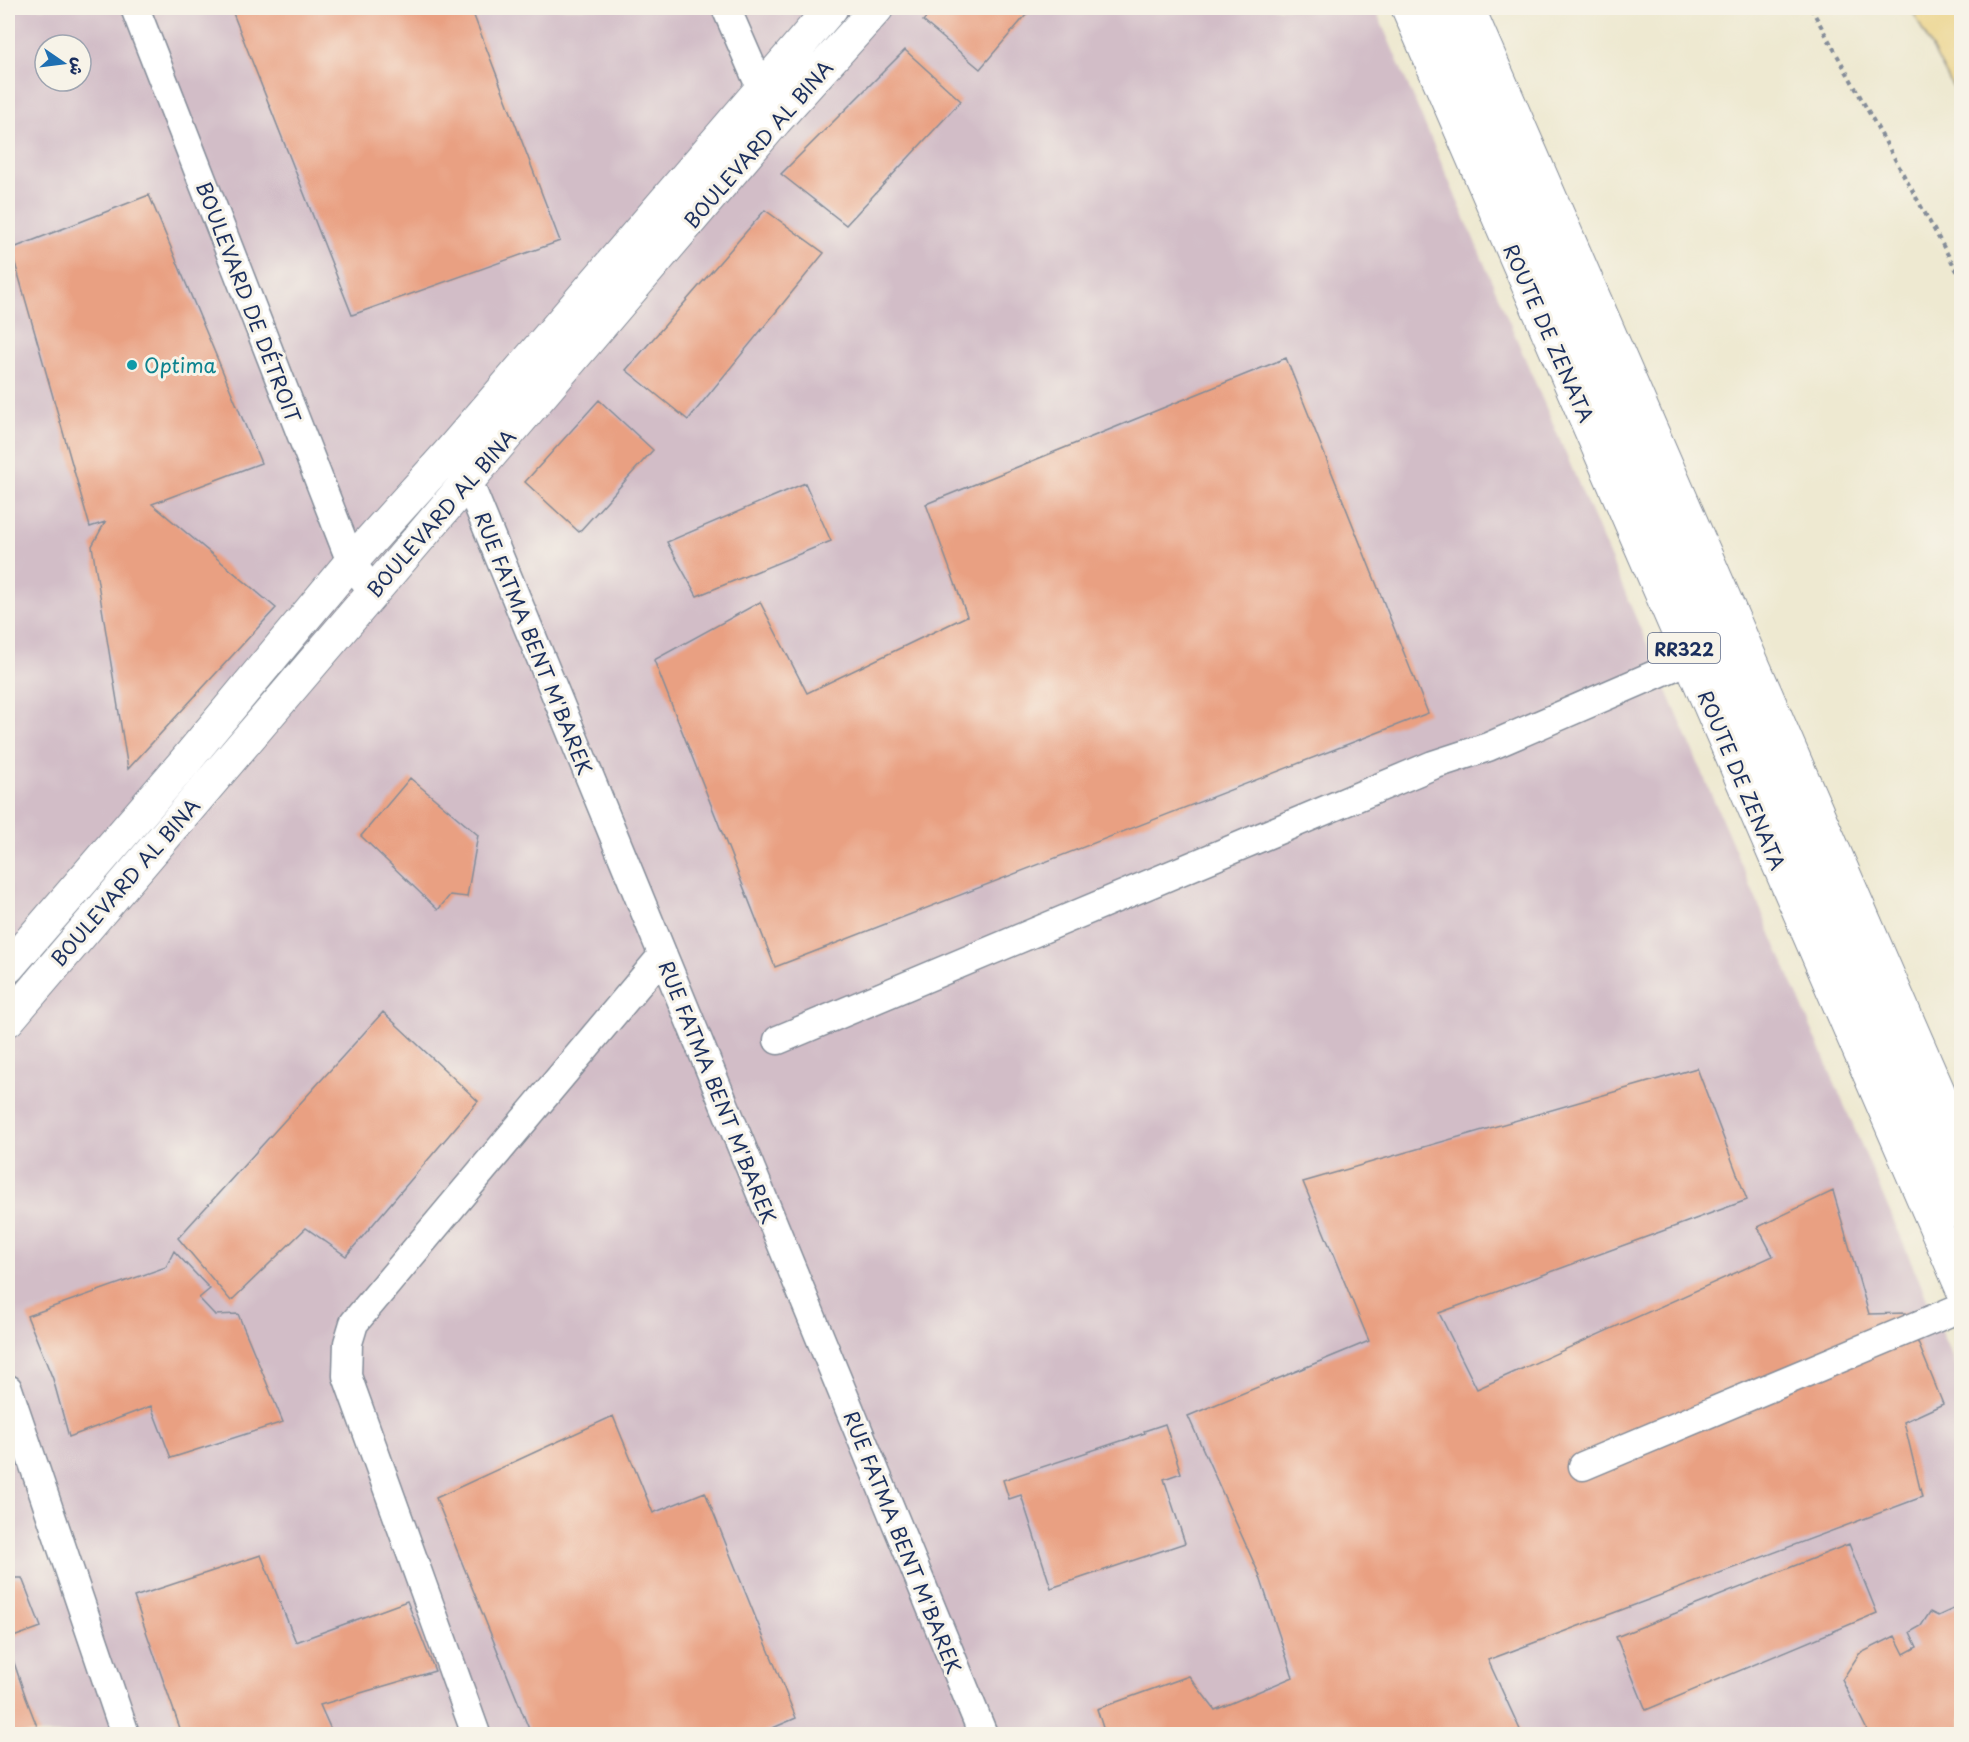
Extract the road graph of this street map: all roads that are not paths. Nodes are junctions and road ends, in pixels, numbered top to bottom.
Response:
1 (135, 8) edge
2 (726, 8) edge
3 (831, 8) edge
4 (877, 8) edge
5 (1408, 8) edge
6 (1421, 8) edge
7 (1437, 8) edge
8 (1468, 8) edge
9 (760, 87) junction
10 (775, 122) junction
11 (450, 452) junction
12 (468, 481) junction
13 (351, 562) junction
14 (373, 592) junction
15 (1689, 660) junction
16 (662, 956) junction
17 (8, 967) edge
18 (8, 1020) edge
19 (778, 1040) dead end
20 (1962, 1146) edge
21 (1962, 1212) edge
22 (1962, 1256) edge
23 (1962, 1288) edge
24 (1962, 1307) edge
25 (8, 1389) edge
26 (1583, 1466) dead end
27 (125, 1734) edge
28 (476, 1734) edge
29 (983, 1734) edge

1 - 13 lane, BOULEVARD DE DÉTROIT
2 - 9 lane
3 - 9 main road, BOULEVARD AL BINA
4 - 10 main road, BOULEVARD AL BINA
5 - 15 main road, ROUTE DE ZENATA / RR322
6 - 22 main road, ROUTE DE ZENATA / RR322
7 - 21 main road, ROUTE DE ZENATA / RR322
8 - 20 main road, RR322
9 - 10 lane
9 - 11 main road, BOULEVARD AL BINA
10 - 12 main road, BOULEVARD AL BINA
11 - 12 lane, RUE FATMA BENT M'BAREK
11 - 13 main road, BOULEVARD AL BINA
12 - 14 main road, BOULEVARD AL BINA
12 - 16 lane, RUE FATMA BENT M'BAREK
13 - 14 lane, BOULEVARD DE DÉTROIT
13 - 17 main road, BOULEVARD AL BINA
14 - 18 main road, BOULEVARD AL BINA
15 - 19 lane
15 - 23 main road, ROUTE DE ZENATA / RR322
16 - 28 lane
16 - 29 lane, RUE FATMA BENT M'BAREK
24 - 26 lane
25 - 27 lane

